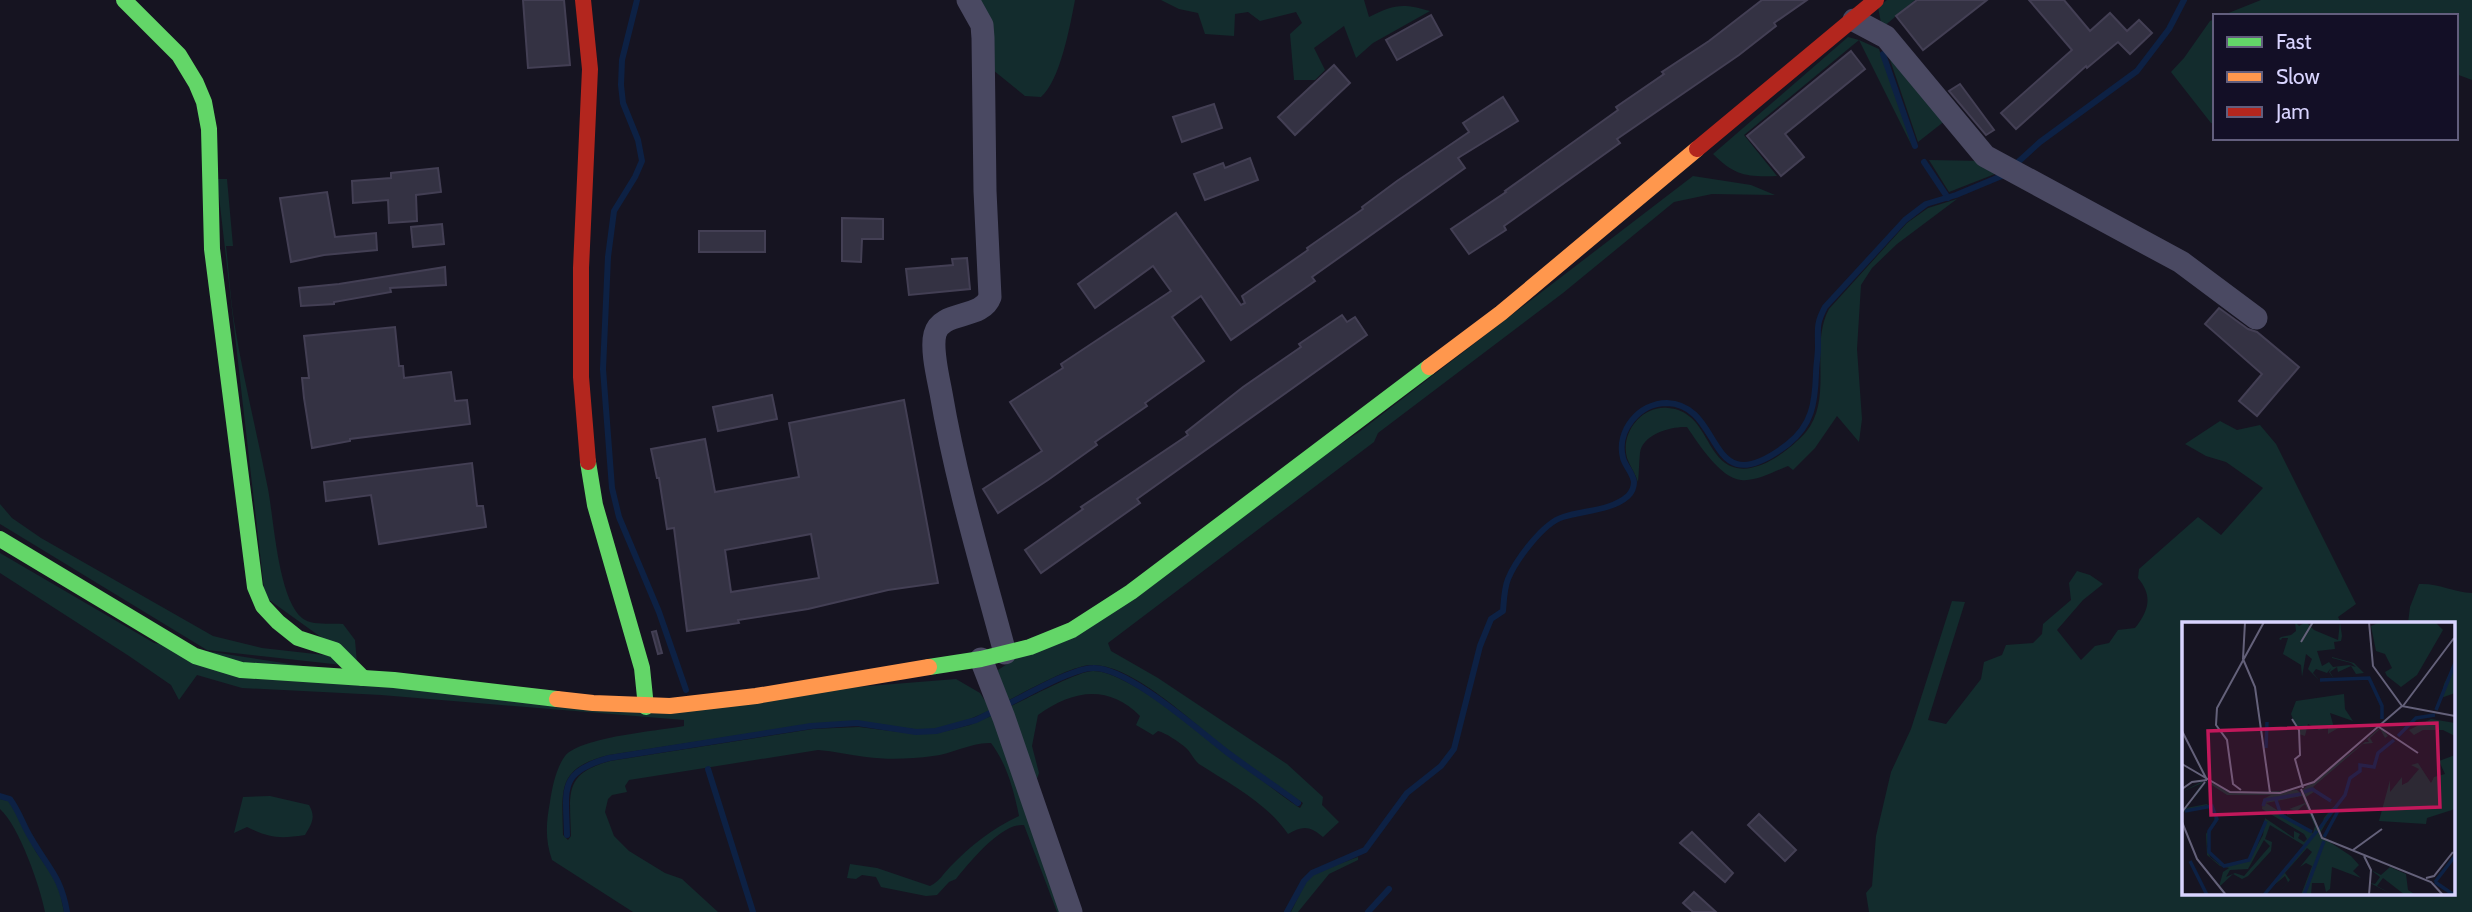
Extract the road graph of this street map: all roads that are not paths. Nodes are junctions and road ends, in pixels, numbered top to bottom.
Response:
1 (124, 0) edge
2 (583, 0) edge
3 (968, 0) edge
4 (1876, 0) edge
5 (1854, 20) junction
6 (2256, 318) dead end
7 (0, 539) edge
8 (1005, 653) junction
9 (981, 659) junction
10 (363, 678) junction
11 (646, 707) junction
12 (1072, 912) edge

1 - 10 main road
2 - 11 main road
3 - 8 street
4 - 5 main road
5 - 6 street
5 - 8 main road
7 - 10 main road
8 - 9 main road
9 - 11 main road
9 - 12 street
10 - 11 main road

